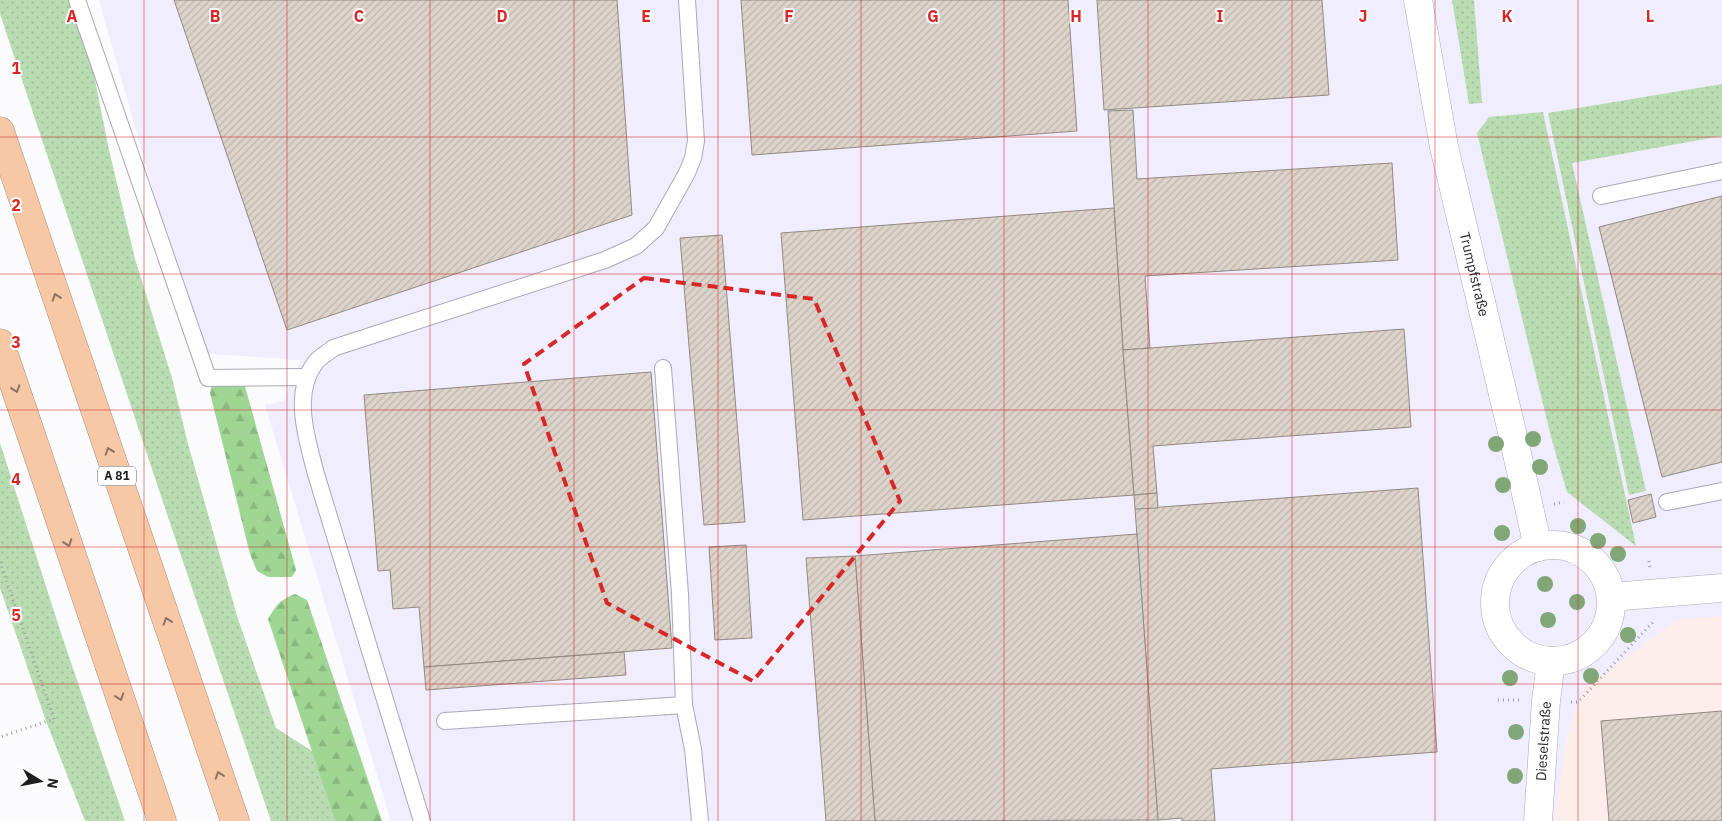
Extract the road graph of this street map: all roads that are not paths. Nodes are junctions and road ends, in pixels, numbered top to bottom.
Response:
1 (77, 0) edge
2 (686, 0) edge
3 (1418, 0) edge
4 (0, 131) edge
5 (1722, 171) edge
6 (1601, 196) dead end
7 (0, 343) edge
8 (663, 368) dead end
9 (307, 377) junction
10 (1722, 491) edge
11 (1667, 502) dead end
12 (1538, 546) junction
13 (1722, 588) edge
14 (1611, 597) junction
15 (1551, 661) junction
16 (684, 705) junction
17 (445, 720) dead end
18 (162, 821) edge
19 (235, 821) edge
20 (422, 821) edge
21 (700, 821) edge
22 (1538, 821) edge

1 - 9 lane
2 - 9 lane
3 - 12 street, Trumpfstraße
19 -> 4 highway, A 81
5 - 6 lane
7 -> 18 highway
8 - 16 lane
9 - 20 lane
10 - 11 lane
12 - 14 street
12 - 15 street
13 - 14 street
14 - 15 street
15 - 22 street, Dieselstraße
16 - 17 lane
16 - 21 lane

